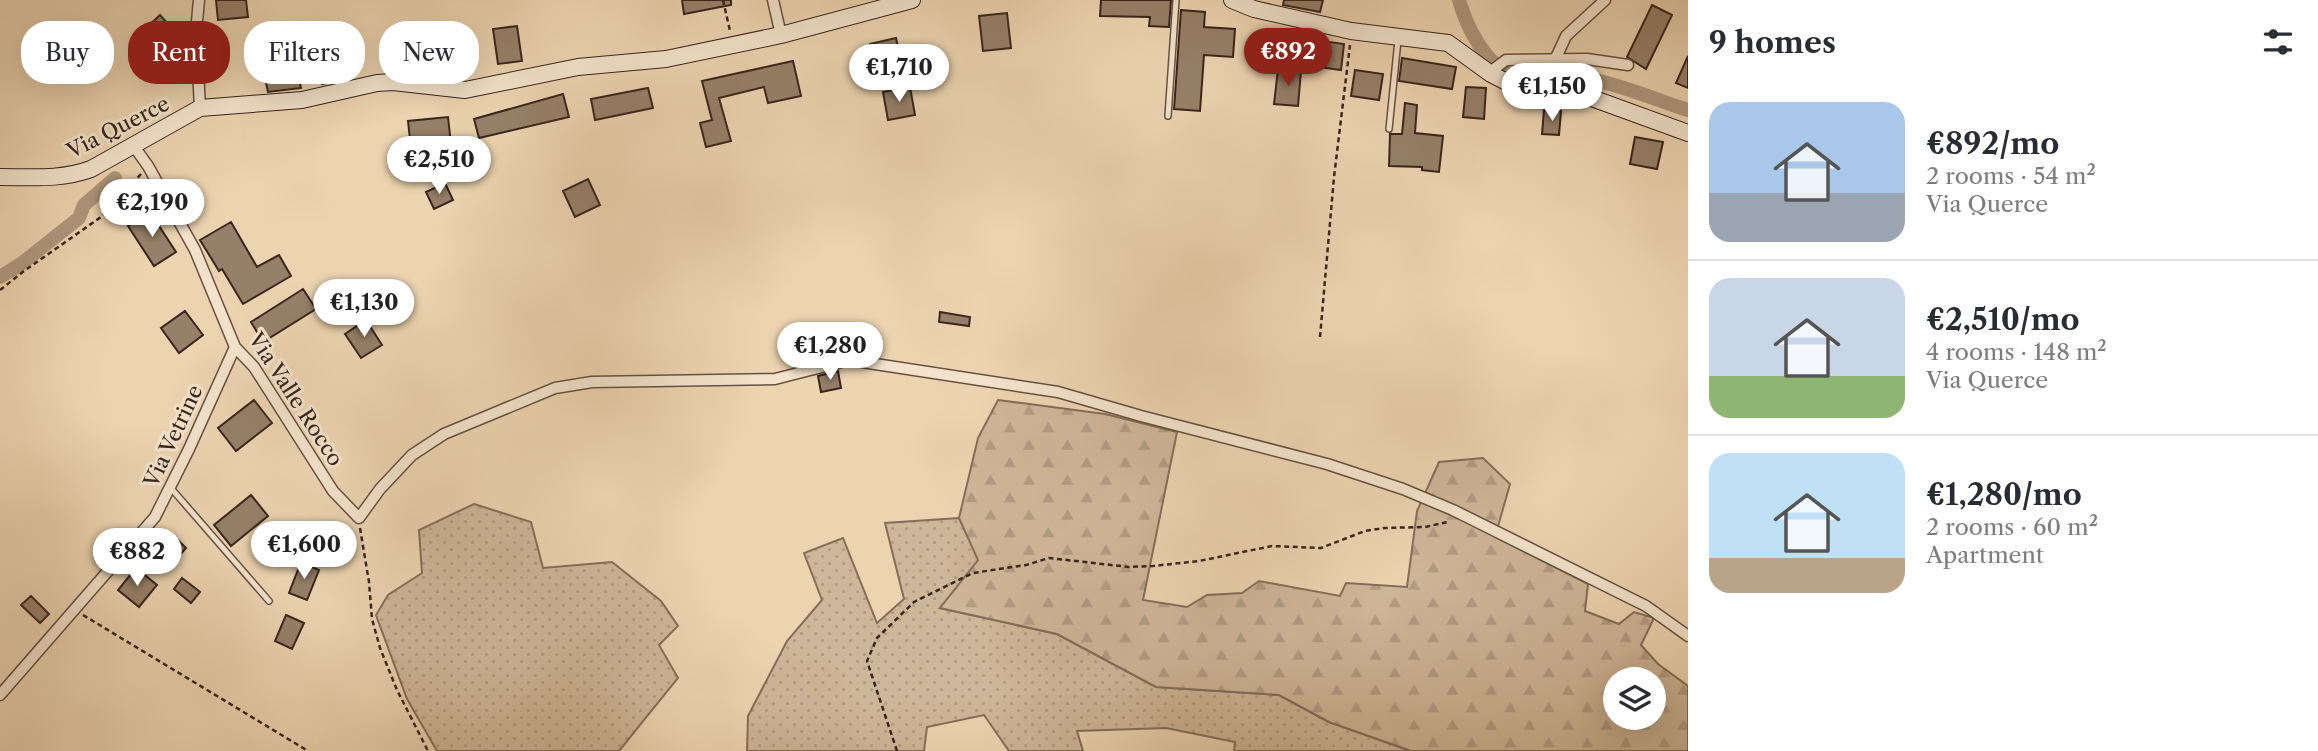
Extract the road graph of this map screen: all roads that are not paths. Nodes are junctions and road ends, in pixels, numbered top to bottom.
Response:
1 (199, 0) edge
2 (773, 0) edge
3 (912, 0) edge
4 (1176, 0) edge
5 (1231, 0) edge
6 (1605, 0) edge
7 (781, 35) junction
8 (1399, 37) junction
9 (1555, 60) junction
10 (1628, 65) dead end
11 (1493, 72) junction
12 (200, 108) junction
13 (1168, 116) dead end
14 (1389, 129) dead end
15 (1688, 133) edge
16 (133, 145) junction
17 (0, 177) edge
18 (235, 347) junction
19 (170, 487) junction
20 (269, 601) dead end
21 (1688, 636) edge
22 (0, 695) edge

1 - 12 street
2 - 7 street
3 - 7 street, Via Querce
4 - 13 lane
5 - 8 street
6 - 9 street
7 - 12 street, Via Querce
8 - 11 street
8 - 14 lane
9 - 10 street
9 - 11 street
11 - 15 street
12 - 16 street, Via Querce
16 - 17 street, Via Querce
16 - 18 street, Via Valle Rocco
18 - 19 street, Via Vetrine
18 - 21 street, Via Valle Rocco
19 - 20 lane
19 - 22 street, Via Vetrine

